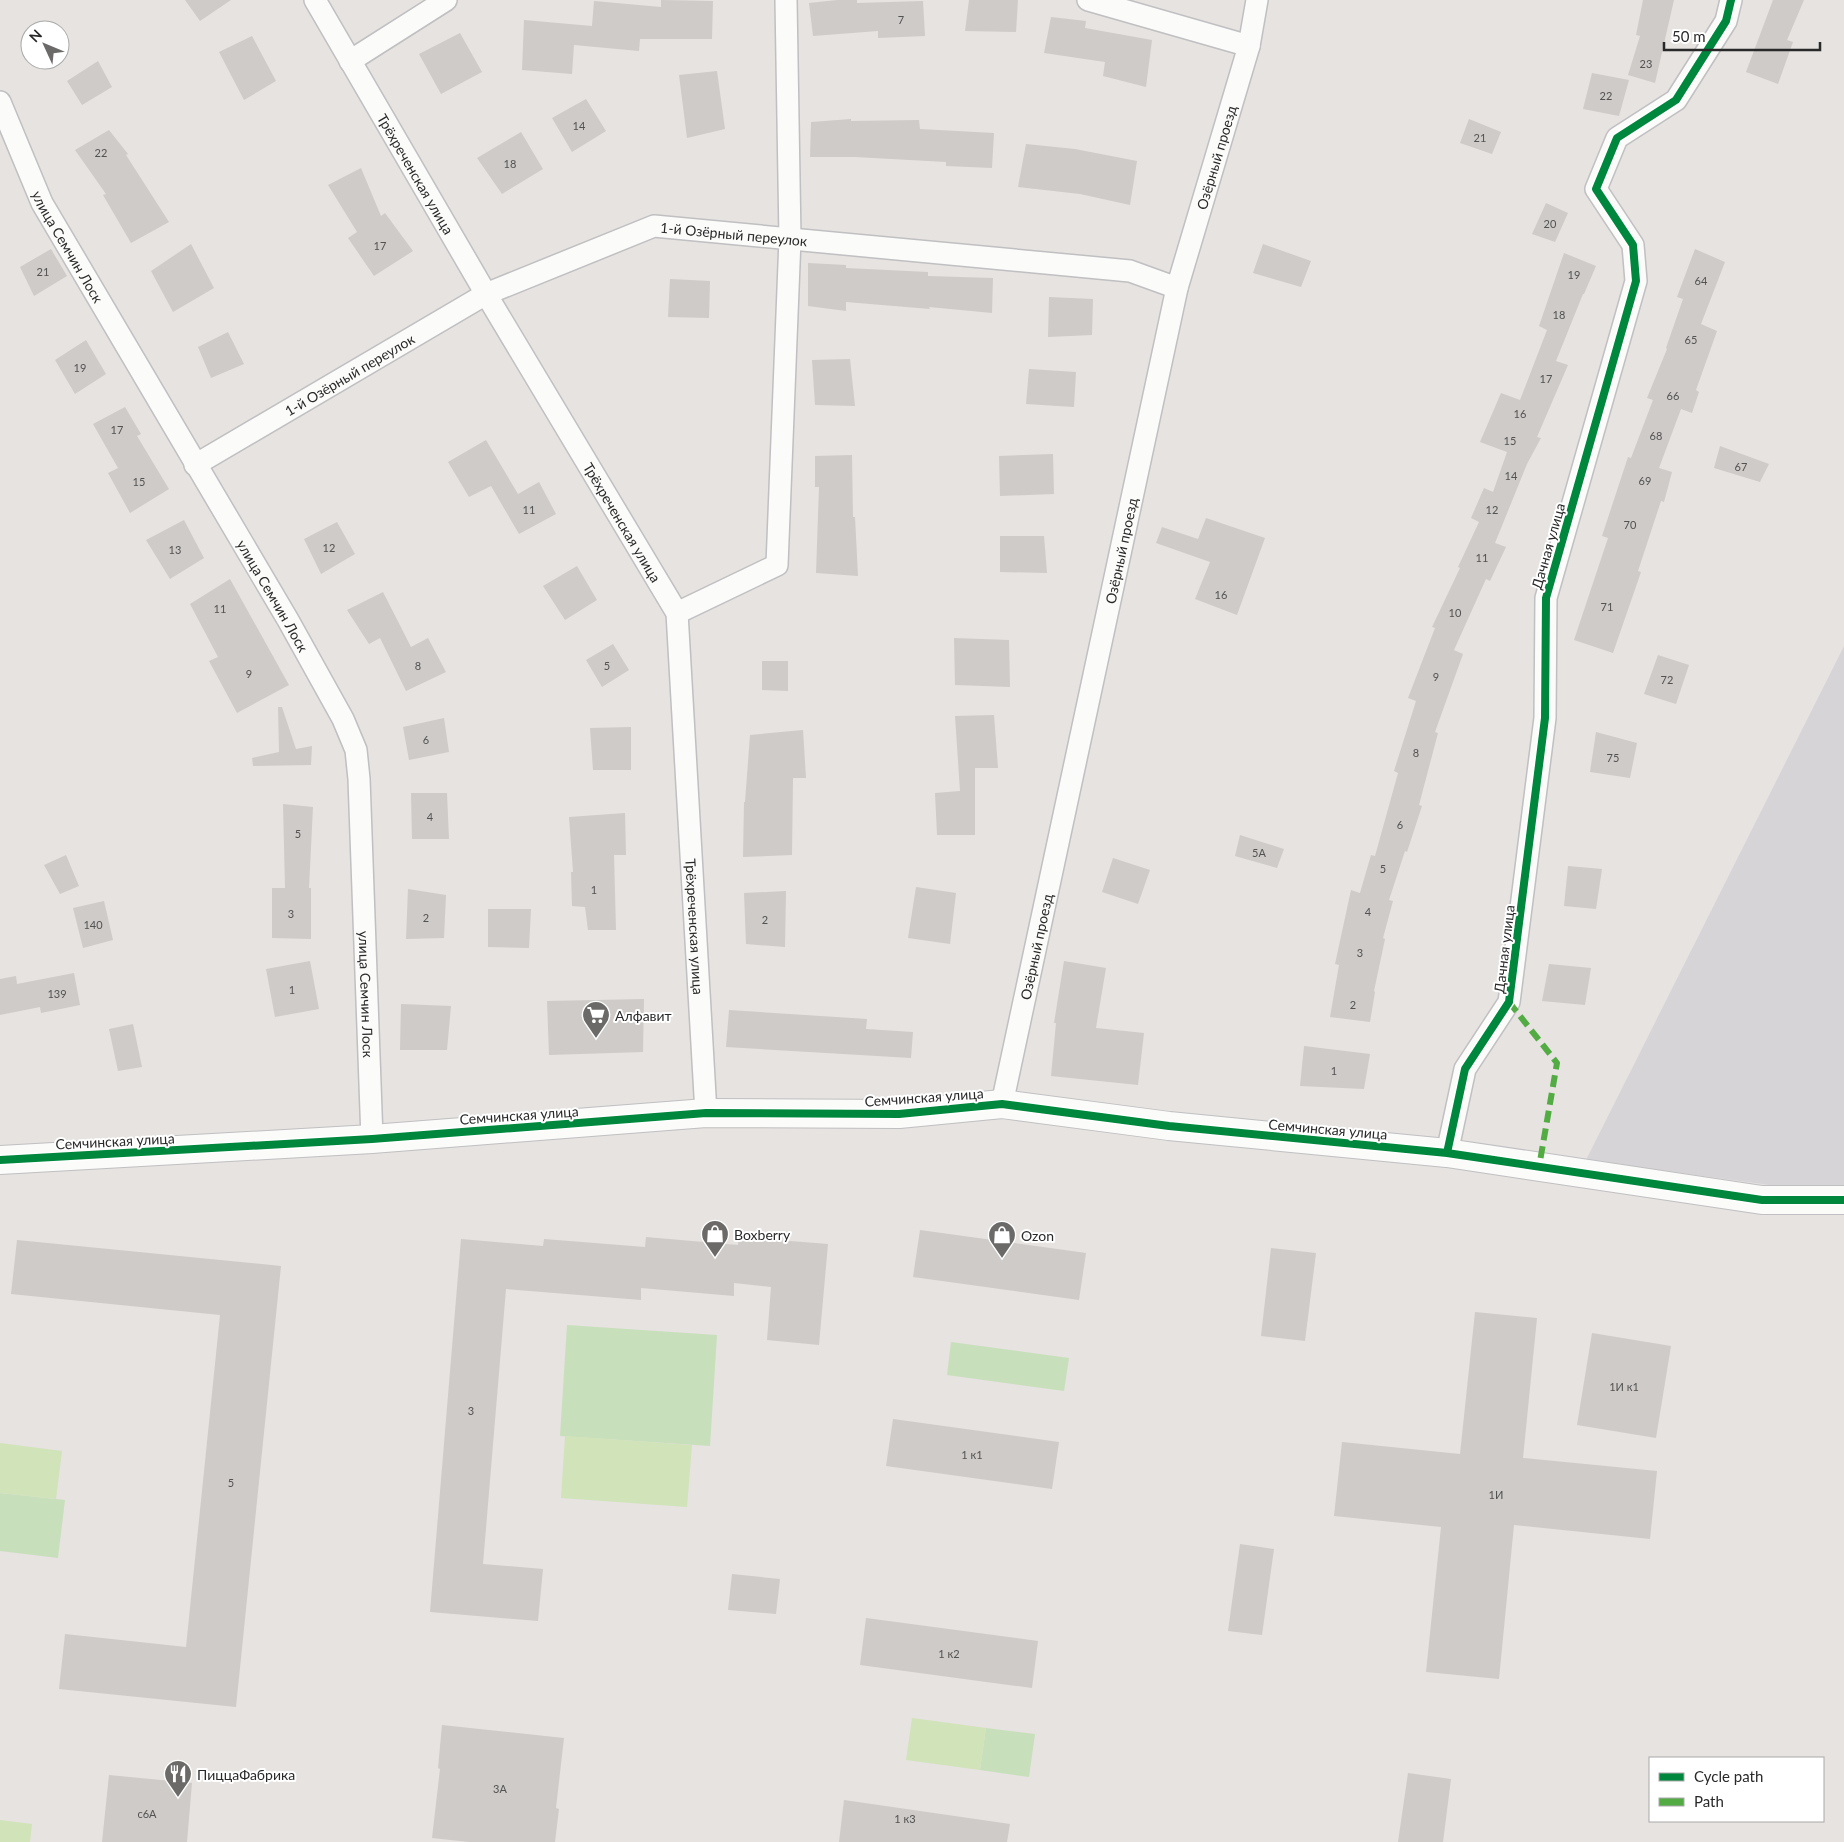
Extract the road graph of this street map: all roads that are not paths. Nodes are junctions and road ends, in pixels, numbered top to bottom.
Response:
1 (315, 0) edge
2 (446, 0) edge
3 (786, 0) edge
4 (1088, 0) edge
5 (1257, 0) edge
6 (1731, 0) edge
7 (1249, 46) junction
8 (350, 61) junction
9 (0, 102) edge
10 (790, 239) junction
11 (1177, 288) junction
12 (486, 294) junction
13 (195, 465) junction
14 (677, 613) junction
15 (1002, 1104) junction
16 (706, 1113) junction
17 (372, 1139) junction
18 (1447, 1153) junction
19 (0, 1160) edge
20 (1844, 1200) edge

1 - 8 street, Трёхреченская улица
2 - 8 street
3 - 10 street
4 - 7 street
5 - 7 street, Озёрный проезд
6 - 18 street, Дачная улица
7 - 11 street, Озёрный проезд
8 - 12 street, Трёхреченская улица
9 - 13 street, улица Семчин Лоск
10 - 11 street, 1-й Озёрный переулок
10 - 12 street, 1-й Озёрный переулок
10 - 14 street
11 - 15 street, Озёрный проезд
12 - 13 street, 1-й Озёрный переулок
12 - 14 street, Трёхреченская улица
13 - 17 street, улица Семчин Лоск
14 - 16 street, Трёхреченская улица
15 - 16 street, Семчинская улица
15 - 18 street, Семчинская улица
16 - 17 street, Семчинская улица
17 - 19 street, Семчинская улица
18 - 20 street, Семчинская улица

